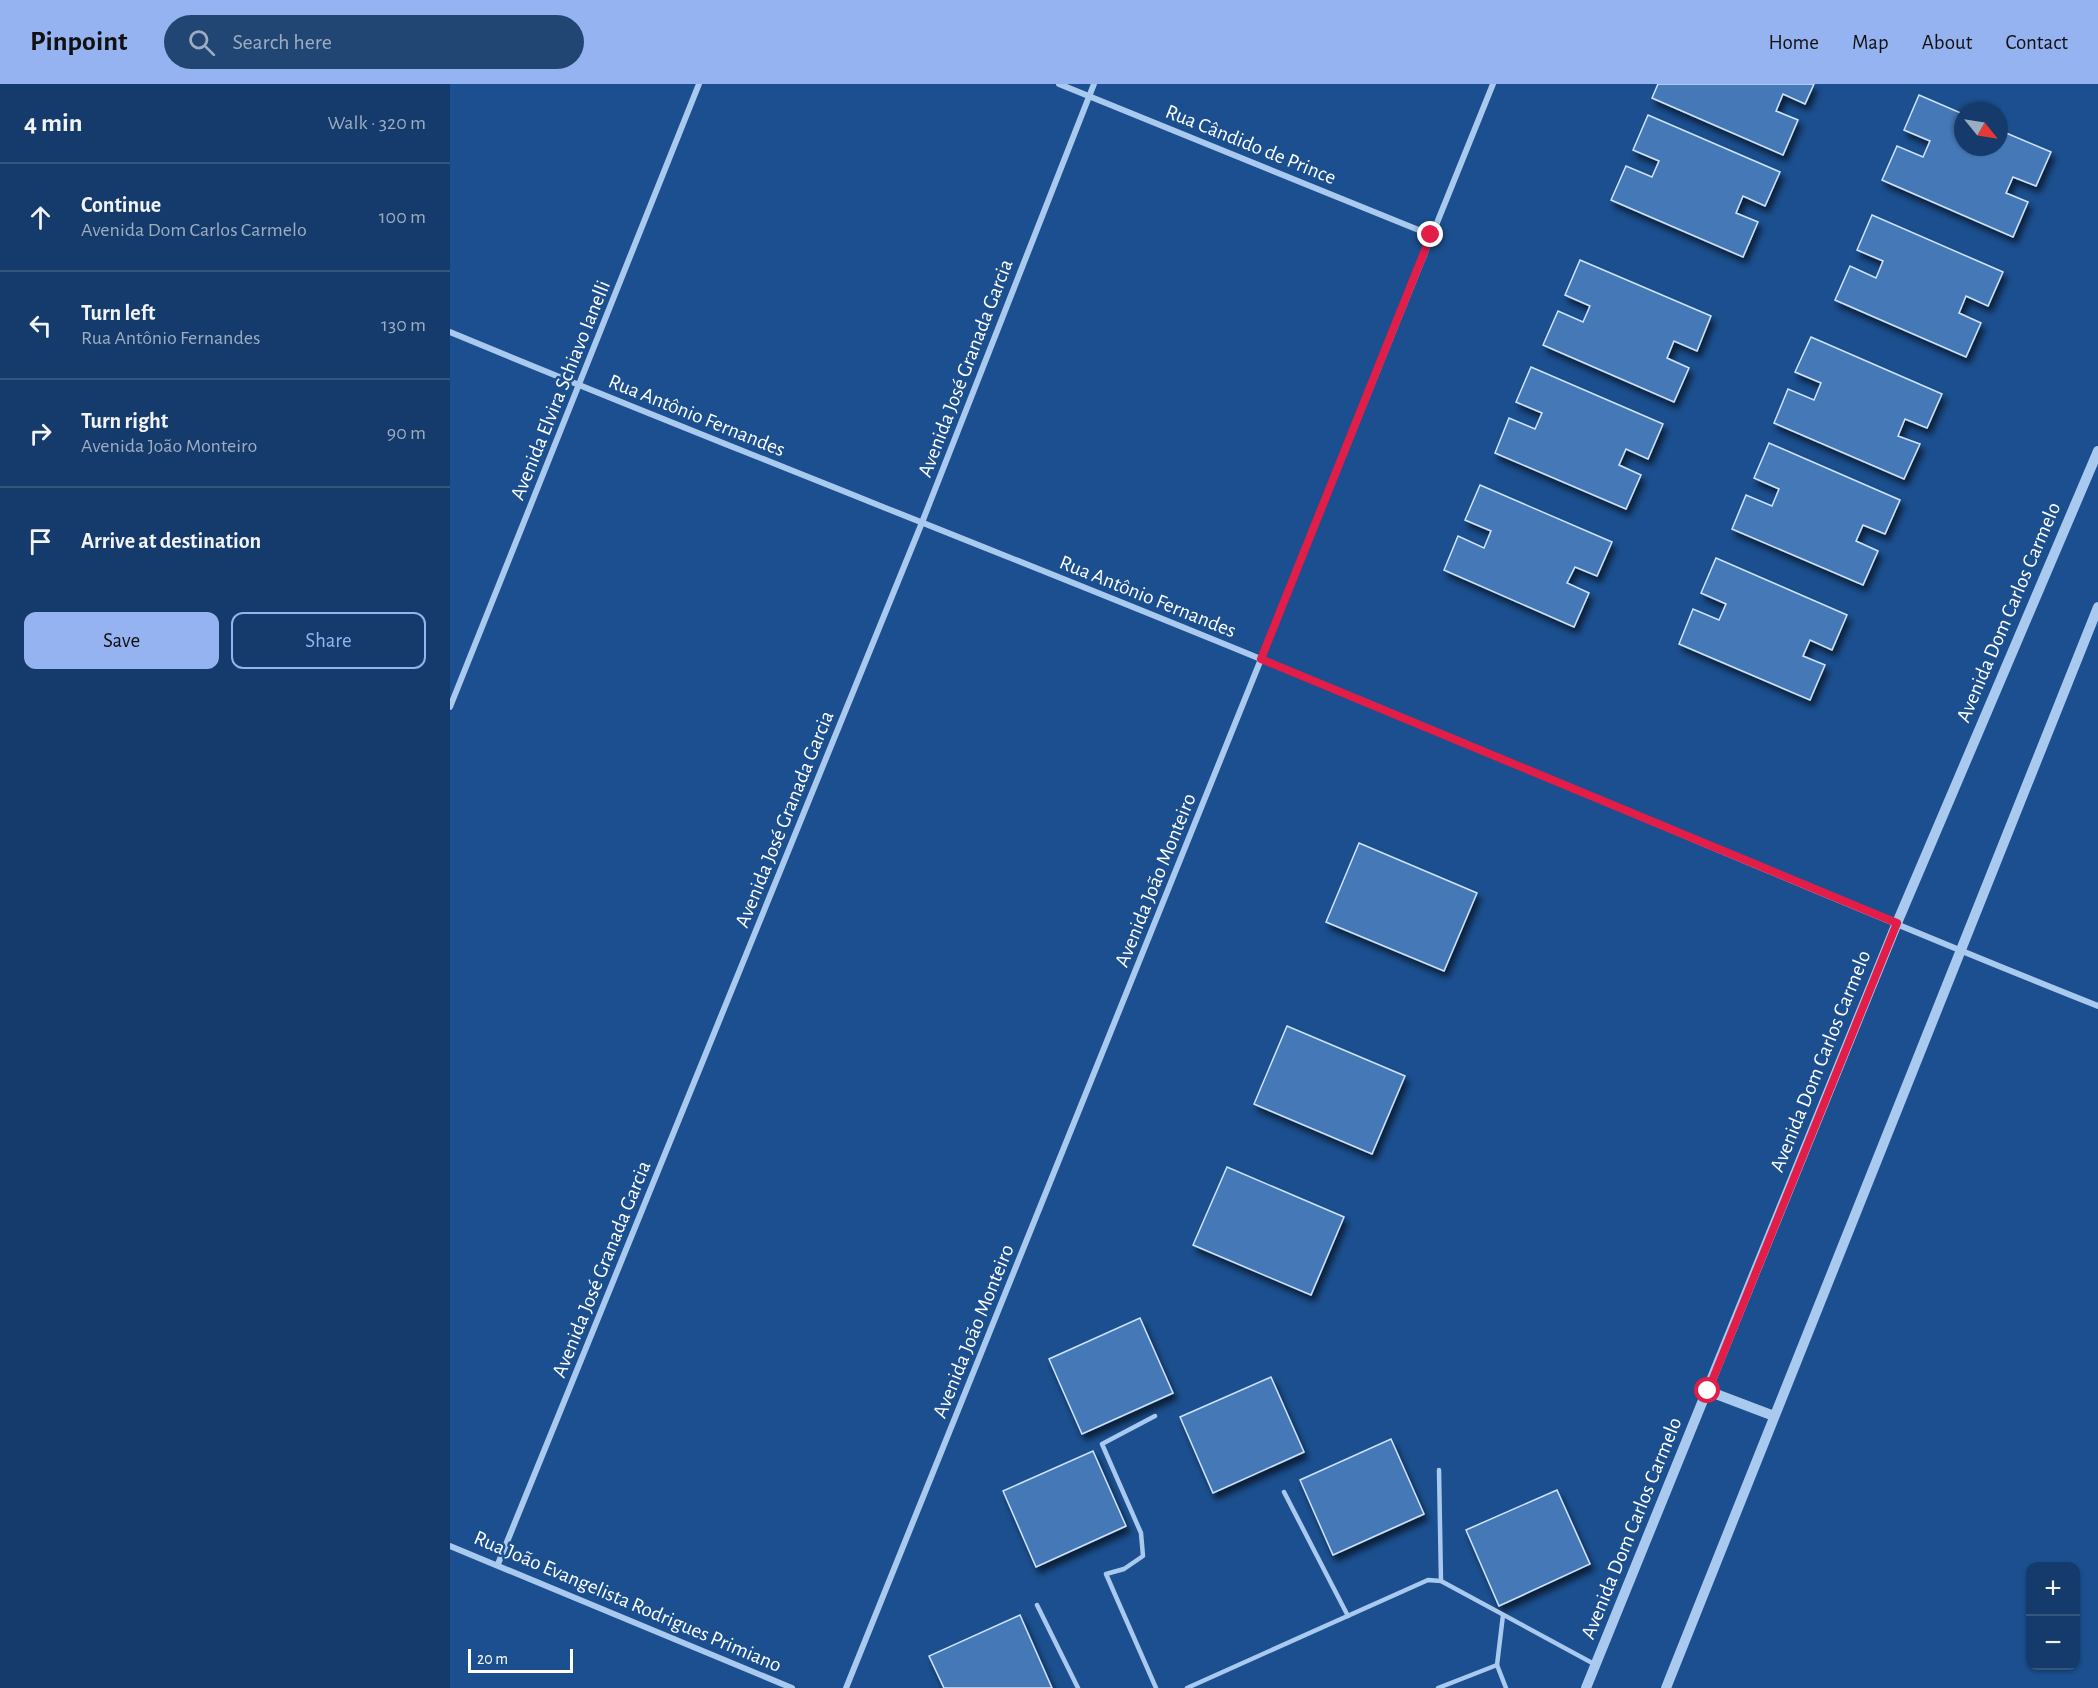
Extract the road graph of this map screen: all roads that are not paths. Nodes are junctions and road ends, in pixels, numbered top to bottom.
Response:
1 (699, 84) edge
2 (1059, 84) edge
3 (1094, 84) edge
4 (1493, 84) edge
5 (1089, 96) junction
6 (1431, 235) junction
7 (450, 332) edge
8 (581, 386) junction
9 (2098, 451) edge
10 (921, 525) junction
11 (2098, 607) edge
12 (1261, 659) junction
13 (450, 707) edge
14 (1897, 923) junction
15 (1960, 951) junction
16 (2098, 1006) edge
17 (1708, 1391) junction
18 (1155, 1416) dead end
19 (1774, 1416) junction
20 (1439, 1470) dead end
21 (1284, 1492) dead end
22 (450, 1545) edge
23 (498, 1564) junction
24 (1441, 1581) junction
25 (1037, 1605) dead end
26 (1503, 1615) junction
27 (1348, 1616) junction
28 (1497, 1665) junction
29 (1596, 1665) junction
30 (792, 1688) edge
31 (846, 1688) edge
32 (1078, 1688) edge
33 (1156, 1688) edge
34 (1187, 1688) edge
35 (1438, 1688) edge
36 (1506, 1688) edge
37 (1586, 1688) edge
38 (1666, 1688) edge

1 - 8 street, Avenida Elvira Schiavo Ianelli
2 - 5 street, Rua Cândido de Prince
3 - 5 street, Avenida José Granada Garcia
4 - 6 street, Avenida João Monteiro
5 - 6 street, Rua Cândido de Prince
5 - 10 street, Avenida José Granada Garcia
6 - 12 street, Avenida João Monteiro
7 - 8 street, Rua Antônio Fernandes
8 - 10 street, Rua Antônio Fernandes
8 - 13 street, Avenida Elvira Schiavo Ianelli
9 - 14 street, Avenida Dom Carlos Carmelo
10 - 12 street, Rua Antônio Fernandes
10 - 23 street, Avenida José Granada Garcia
11 - 15 street
12 - 14 street, Rua Antônio Fernandes
12 - 31 street, Avenida João Monteiro
14 - 15 street, Rua Antônio Fernandes
14 - 17 street, Avenida Dom Carlos Carmelo
15 - 16 street, Rua Antônio Fernandes
15 - 19 street
17 - 19 street
17 - 29 street, Avenida Dom Carlos Carmelo
18 - 33 lane
19 - 38 street
20 - 24 lane
21 - 27 lane
22 - 23 street, Rua João Evangelista Rodrigues Primiano
23 - 30 street, Rua João Evangelista Rodrigues Primiano
24 - 26 lane
24 - 27 lane
25 - 32 lane
26 - 28 lane
26 - 29 lane
27 - 34 lane
28 - 35 lane
28 - 36 lane
29 - 37 street, Avenida Dom Carlos Carmelo

